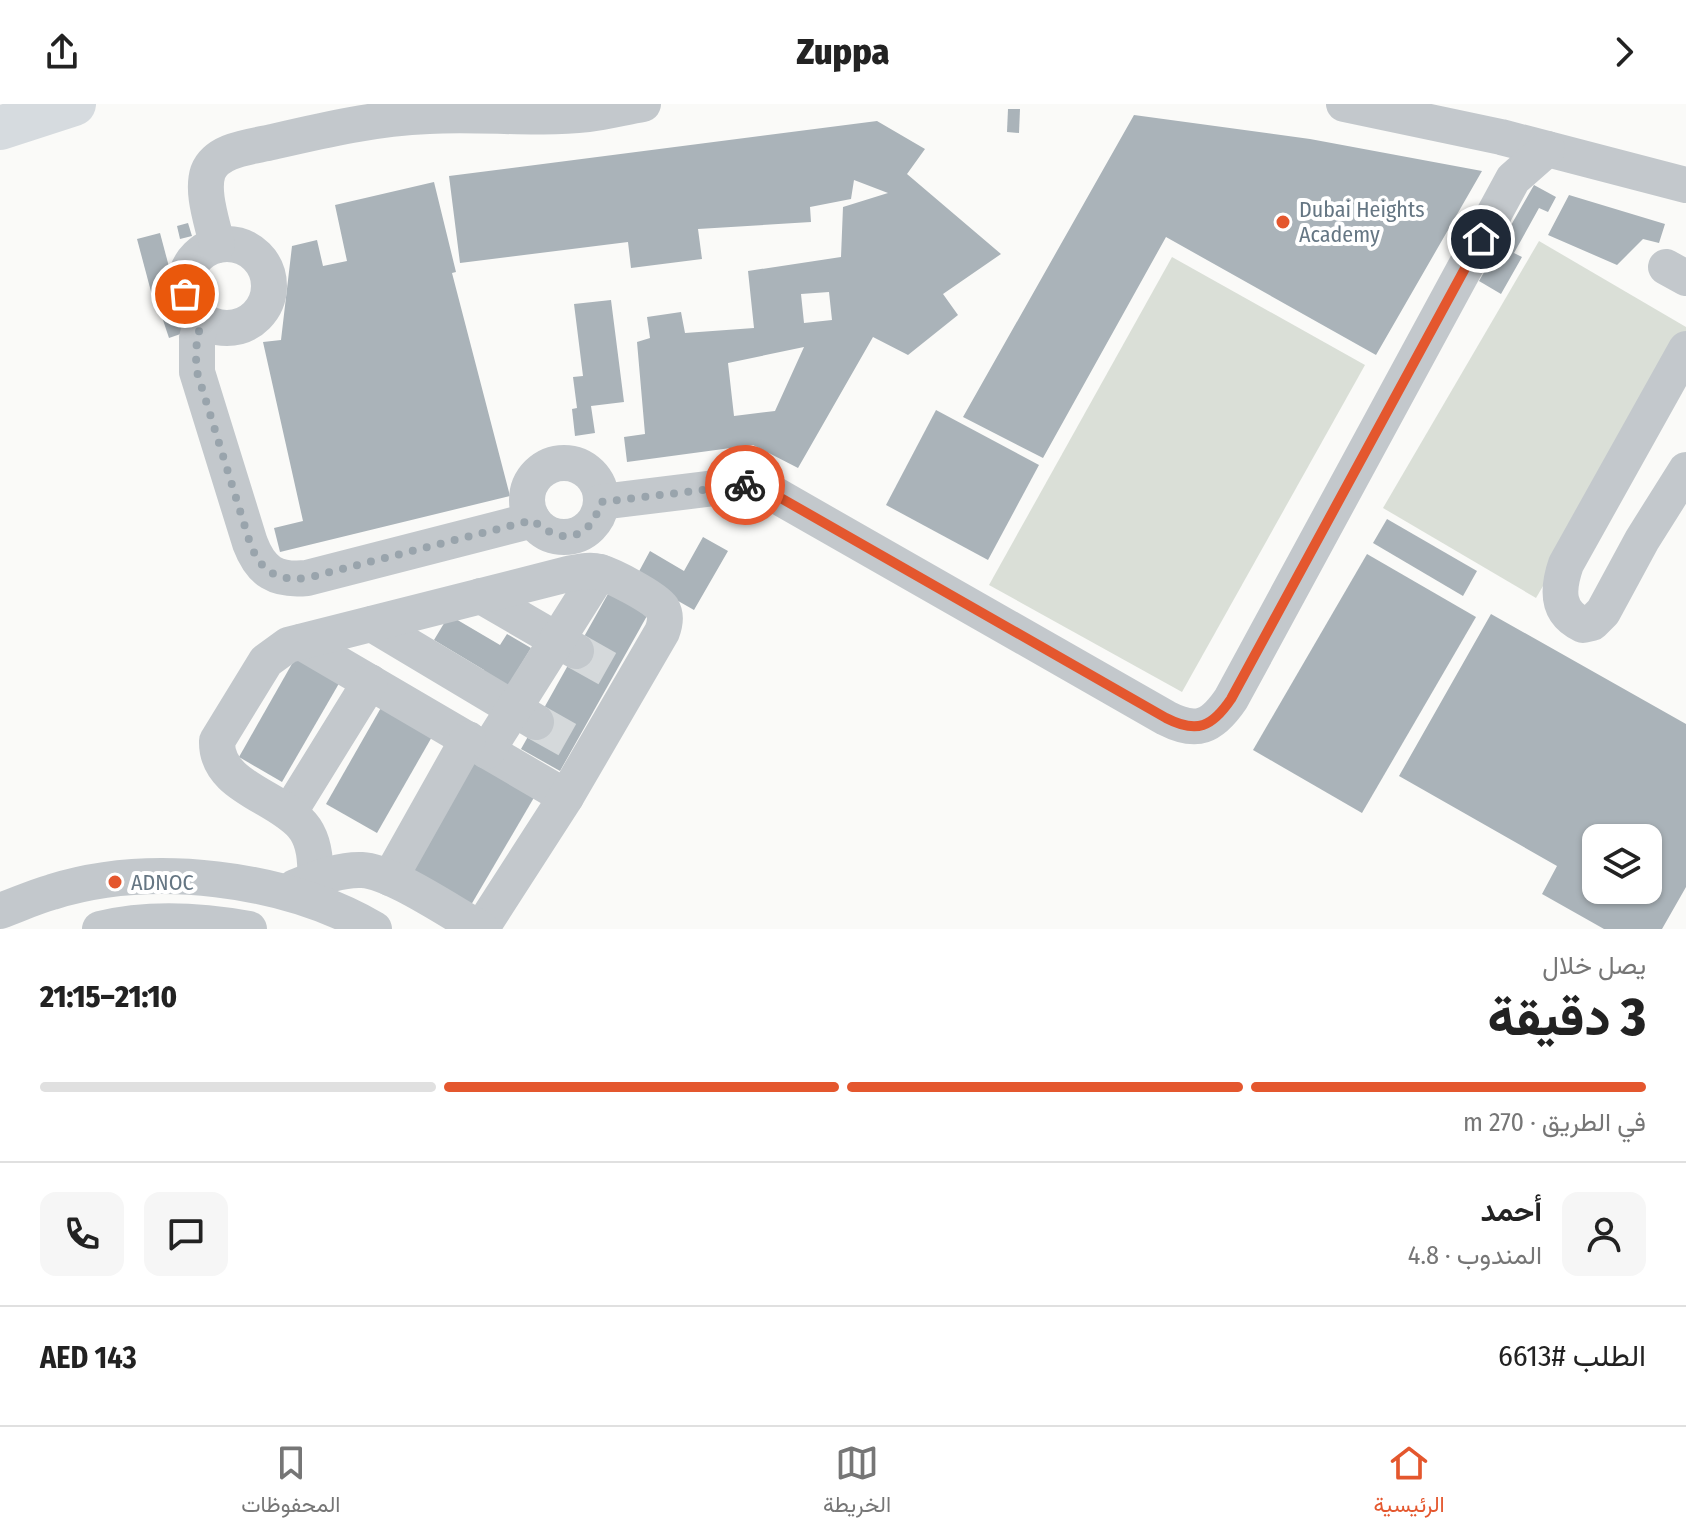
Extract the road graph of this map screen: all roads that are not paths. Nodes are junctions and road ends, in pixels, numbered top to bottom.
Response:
1 (74, 104) edge
2 (643, 104) edge
3 (1344, 104) edge
4 (540, 110) edge
5 (0, 128) edge
6 (1501, 137) junction
7 (1547, 149) junction
8 (1513, 179) junction
9 (1686, 185) edge
10 (217, 245) junction
11 (202, 321) junction
12 (1686, 349) edge
13 (1686, 470) edge
14 (601, 502) junction
15 (533, 520) junction
16 (600, 572) junction
17 (481, 596) junction
18 (372, 624) junction
19 (301, 642) junction
20 (566, 646) junction
21 (370, 682) junction
22 (525, 715) junction
23 (478, 745) junction
24 (566, 797) junction
25 (289, 813) junction
26 (390, 878) junction
27 (299, 886) junction
28 (0, 911) edge
29 (100, 929) edge
30 (249, 929) edge
31 (374, 929) edge
32 (481, 929) edge

1 - 5 main road
2 - 4 street
3 - 6 street
4 - 10 street
6 - 7 street
6 - 8 street
7 - 8 street
7 - 9 street
8 - 14 street
10 - 11 street
10 - 11 street
11 - 15 street
12 - 13 street
14 - 15 street
14 - 15 street
16 - 17 street
16 - 20 street
16 - 24 street
17 - 18 street
17 - 20 street
18 - 19 street
18 - 22 street
19 - 21 street
19 - 25 street
20 - 22 street
21 - 23 street
21 - 25 street
22 - 23 street
23 - 24 street
23 - 26 street
24 - 32 street
25 - 27 street
26 - 27 street
26 - 32 street
27 - 28 street
27 - 31 street
29 - 30 street

